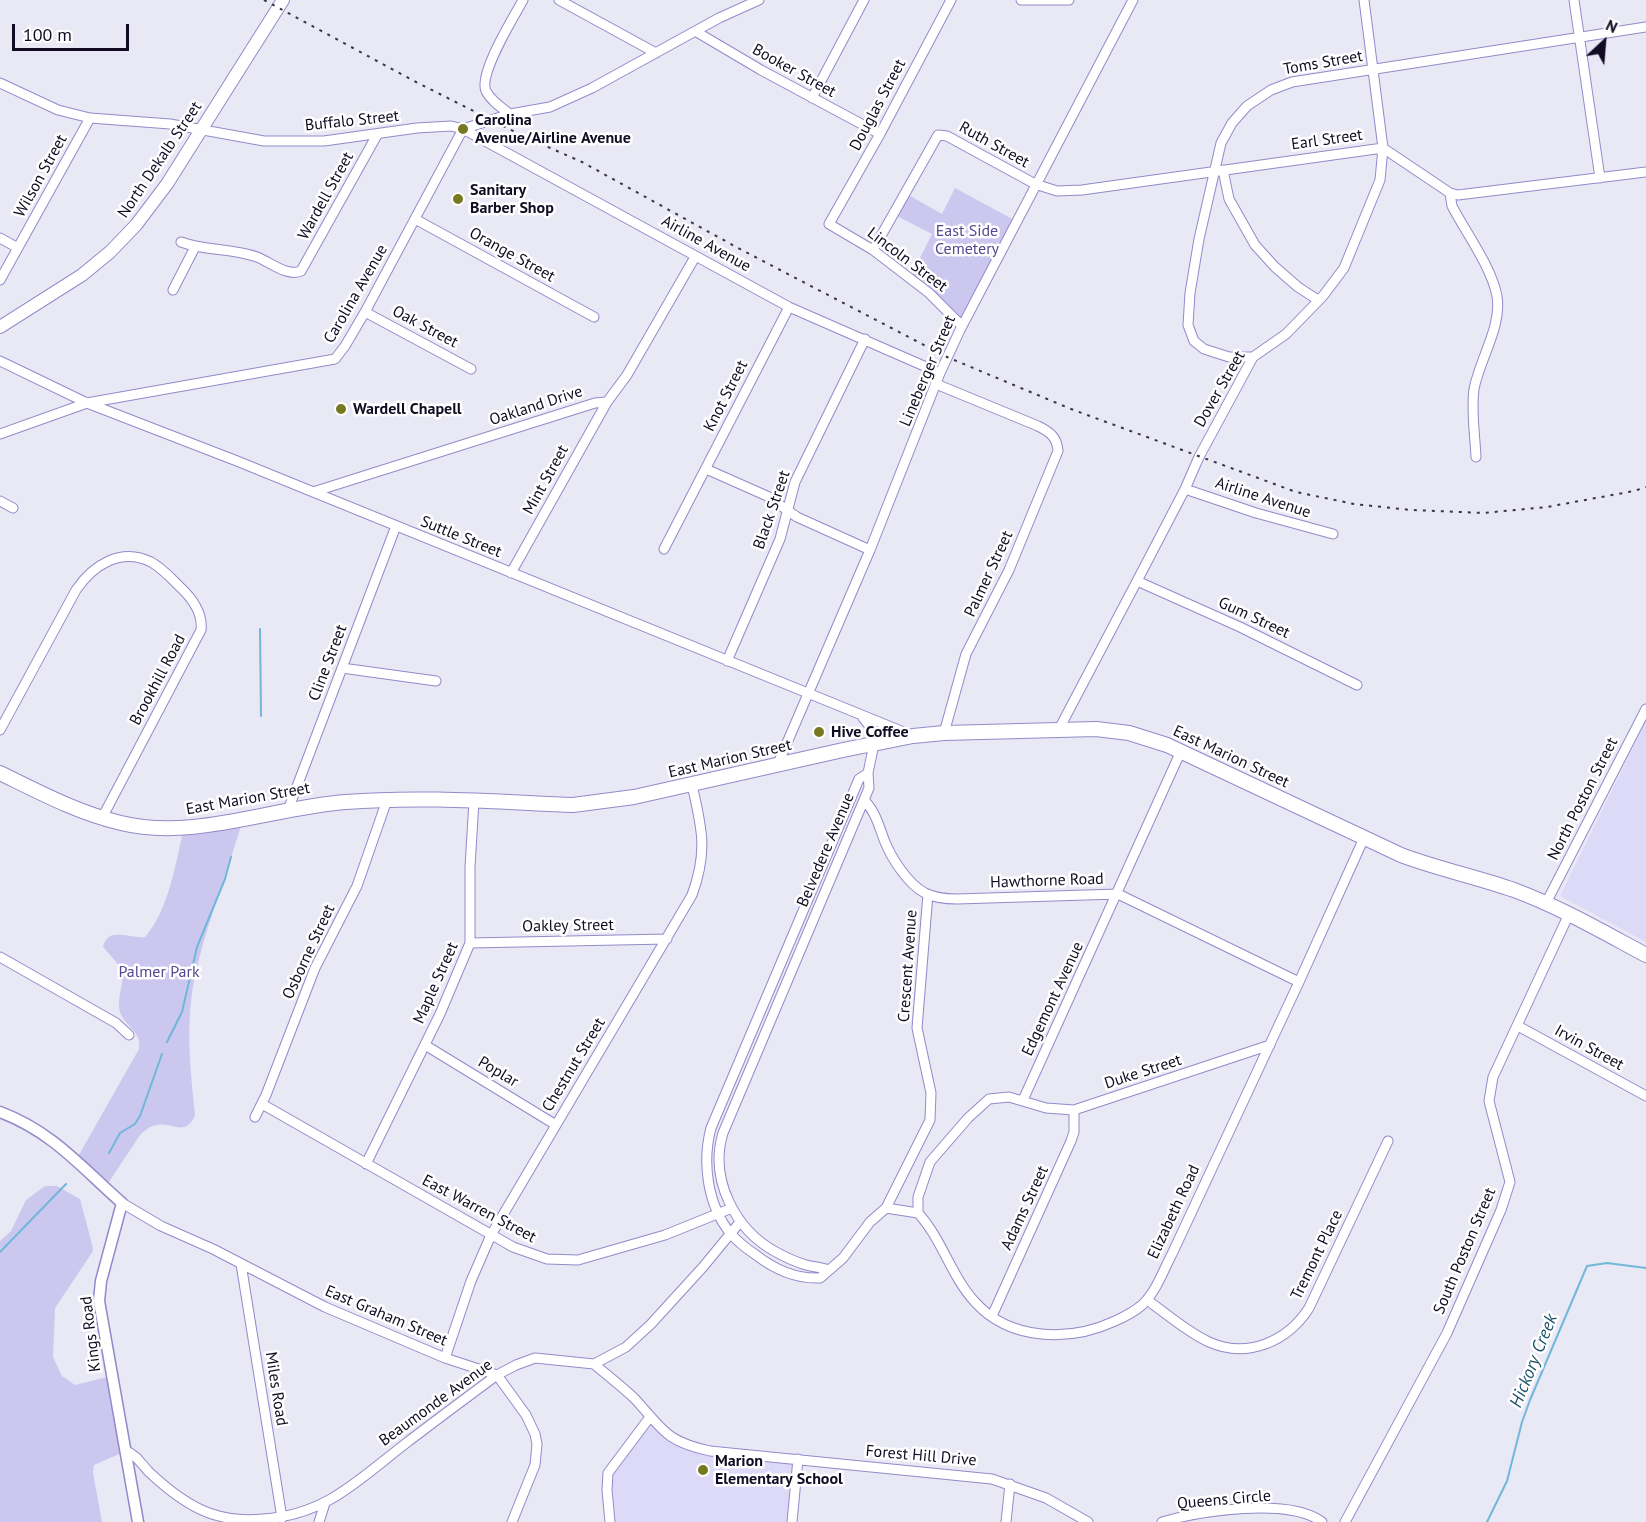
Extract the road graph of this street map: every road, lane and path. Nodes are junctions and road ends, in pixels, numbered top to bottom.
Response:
1 (284, 0) edge
2 (523, 0) edge
3 (559, 0) edge
4 (759, 0) edge
5 (864, 0) edge
6 (951, 0) edge
7 (1021, 0) edge
8 (1069, 0) edge
9 (1133, 0) edge
10 (1364, 0) edge
11 (1574, 0) edge
12 (1646, 27) edge
13 (695, 31) junction
14 (1579, 36) junction
15 (656, 52) junction
16 (1372, 70) junction
17 (0, 83) edge
18 (812, 98) junction
19 (510, 114) junction
20 (90, 118) junction
21 (463, 129) junction
22 (201, 130) junction
23 (880, 134) junction
24 (376, 135) junction
25 (1383, 148) junction
26 (1218, 170) junction
27 (1646, 172) edge
28 (1600, 178) junction
29 (1035, 184) junction
30 (1450, 193) junction
31 (415, 219) junction
32 (829, 224) joint
33 (0, 238) edge
34 (181, 242) dead end
35 (195, 247) junction
36 (18, 248) junction
37 (873, 250) junction
38 (695, 257) junction
39 (0, 279) edge
40 (173, 290) dead end
41 (1318, 300) junction
42 (789, 307) junction
43 (365, 312) junction
44 (594, 317) dead end
45 (962, 326) junction
46 (0, 327) edge
47 (865, 339) junction
48 (1253, 357) junction
49 (0, 361) edge
50 (471, 369) dead end
51 (940, 373) junction
52 (936, 384) junction
53 (607, 402) junction
54 (87, 403) junction
55 (0, 434) edge
56 (1476, 458) dead end
57 (706, 469) junction
58 (1185, 489) junction
59 (313, 492) junction
60 (0, 501) edge
61 (13, 508) dead end
62 (787, 510) junction
63 (396, 526) junction
64 (1333, 534) dead end
65 (664, 549) dead end
66 (870, 549) junction
67 (511, 573) junction
68 (1137, 581) junction
69 (727, 661) junction
70 (342, 668) junction
71 (436, 681) dead end
72 (1357, 685) dead end
73 (808, 694) junction
74 (1646, 709) edge
75 (859, 714) junction
76 (1059, 729) junction
77 (0, 730) edge
78 (944, 733) junction
79 (913, 736) junction
80 (874, 744) junction
81 (1181, 751) junction
82 (777, 766) junction
83 (0, 773) edge
84 (867, 773) junction
85 (692, 785) junction
86 (387, 800) junction
87 (864, 800) junction
88 (474, 801) junction
89 (288, 810) junction
90 (102, 818) junction
91 (1364, 838) junction
92 (928, 894) junction
93 (1118, 894) junction
94 (1546, 903) junction
95 (1569, 914) junction
96 (794, 932) junction
97 (805, 938) junction
98 (667, 939) junction
99 (471, 943) junction
100 (1646, 955) edge
101 (0, 957) edge
102 (1299, 982) junction
103 (1518, 1026) junction
104 (129, 1035) dead end
105 (425, 1045) junction
106 (1270, 1045) junction
107 (733, 1076) junction
108 (745, 1081) junction
109 (1646, 1096) edge
110 (1023, 1100) junction
111 (262, 1104) junction
112 (1074, 1110) junction
113 (0, 1112) edge
114 (255, 1117) dead end
115 (556, 1125) junction
116 (1388, 1141) dead end
117 (366, 1164) junction
118 (122, 1203) junction
119 (732, 1208) junction
120 (886, 1208) junction
121 (918, 1213) junction
122 (719, 1214) junction
123 (740, 1222) junction
124 (731, 1233) junction
125 (491, 1235) junction
126 (241, 1264) junction
127 (828, 1270) junction
128 (1147, 1300) junction
129 (992, 1316) junction
130 (445, 1358) junction
131 (594, 1364) junction
132 (496, 1375) junction
133 (650, 1417) junction
134 (126, 1451) junction
135 (798, 1459) junction
136 (1010, 1484) junction
137 (325, 1503) junction
138 (282, 1518) junction
139 (138, 1522) edge
140 (319, 1522) edge
141 (512, 1522) edge
142 (610, 1522) edge
143 (792, 1522) edge
144 (1006, 1522) edge
145 (1088, 1522) edge
146 (1162, 1522) edge
147 (1322, 1522) edge
148 (1345, 1522) edge

1 - 22 main road, North Dekalb Street
2 - 19 street
3 - 15 street
4 - 13 street
5 - 18 street
6 - 23 street, Douglas Street
7 - 8 street
9 - 29 street, Lineberger Street
10 - 16 street, Dover Street
11 - 14 street
12 - 14 street, Toms Street
13 - 15 street
13 - 18 street, Booker Street
14 - 16 street, Toms Street
14 - 28 street
15 - 19 street
16 - 25 street, Dover Street
16 - 26 street, Toms Street
17 - 20 street, Buffalo Street
18 - 23 street, Booker Street
19 - 21 street
20 - 22 street, Buffalo Street
20 - 36 street, Wilson Street
21 - 24 street, Buffalo Street
21 - 31 street, Carolina Avenue
21 - 38 street, Airline Avenue
22 - 24 street, Buffalo Street
22 - 46 main road, North Dekalb Street
23 - 32 street, Douglas Street
24 - 35 street, Wardell Street
25 - 26 street, Earl Street
25 - 30 street, Earl Street
25 - 41 street, Dover Street
26 - 29 street, Earl Street
26 - 41 street
26 - 48 street, Toms Street
27 - 28 street
28 - 30 street
29 - 37 street, Ruth Street
29 - 45 street, Lineberger Street
30 - 56 street
31 - 43 street, Carolina Avenue
31 - 44 street, Orange Street
32 - 37 street, Lincoln Street
33 - 36 street
34 - 35 street
35 - 40 street
36 - 39 street, Wilson Street
37 - 45 street, Lincoln Street
38 - 42 street, Airline Avenue
38 - 53 street, Oakland Drive
41 - 48 street, Dover Street
42 - 47 street, Airline Avenue
42 - 57 street, Knot Street
43 - 50 street, Oak Street
43 - 54 street, Carolina Avenue
45 - 51 street, Lineberger Street
47 - 51 street, Airline Avenue
47 - 62 street, Black Street
48 - 58 street, Dover Street
49 - 54 street, Suttle Street
51 - 52 street, Lineberger Street
52 - 66 street, Lineberger Street
52 - 78 street, Palmer Street
53 - 59 street, Oakland Drive
53 - 67 street, Mint Street
54 - 55 street, Carolina Avenue
54 - 59 street, Suttle Street
57 - 62 street
57 - 65 street, Knot Street
58 - 64 street, Airline Avenue
58 - 68 street, Dover Street
59 - 63 street, Suttle Street
60 - 61 street
62 - 66 street
62 - 69 street, Black Street
63 - 67 street, Suttle Street
63 - 70 street, Cline Street
66 - 73 street, Lineberger Street
67 - 69 street, Suttle Street
68 - 72 street, Gum Street
68 - 76 street, Dover Street
69 - 73 street, Suttle Street
70 - 71 street
70 - 89 street, Cline Street
73 - 75 street, Suttle Street
73 - 82 street, Lineberger Street
74 - 94 street, North Poston Street
75 - 79 street, Suttle Street
75 - 80 street
76 - 78 main road, East Marion Street
76 - 81 main road, East Marion Street
77 - 90 street, Brookhill Road
78 - 79 main road, East Marion Street
79 - 80 main road, East Marion Street
80 - 82 main road, East Marion Street
80 - 84 street, Belvedere Avenue
81 - 91 main road, East Marion Street
81 - 93 street, Edgemont Avenue
82 - 85 main road, East Marion Street
83 - 90 main road, East Marion Street
84 - 87 street, Belvedere Avenue
84 - 96 street, Belvedere Avenue
85 - 88 main road, East Marion Street
85 - 98 street, Chestnut Street
86 - 88 main road, East Marion Street
86 - 89 main road, East Marion Street
86 - 111 street, Osborne Street
87 - 92 street
87 - 97 street, Belvedere Avenue
88 - 99 street, Maple Street
89 - 90 main road, East Marion Street
91 - 94 main road, East Marion Street
91 - 102 street, Elizabeth Road
92 - 93 street, Hawthorne Road
92 - 120 street, Crescent Avenue
93 - 102 street, Hawthorne Road
93 - 110 street, Edgemont Avenue
94 - 95 main road, East Marion Street
95 - 100 main road, East Marion Street
95 - 103 street, South Poston Street
96 - 97 street
96 - 107 street, Belvedere Avenue
97 - 108 street, Belvedere Avenue
98 - 99 street, Oakley Street
98 - 115 street, Chestnut Street
99 - 105 street, Maple Street
101 - 104 street
102 - 106 street, Elizabeth Road
103 - 109 street, Irvin Street
103 - 148 street, South Poston Street
105 - 115 street, Poplar
105 - 117 street, Maple Street
106 - 112 street, Duke Street
106 - 128 street, Elizabeth Road
107 - 108 street
107 - 122 street, Belvedere Avenue
108 - 119 street, Belvedere Avenue
110 - 112 street, Duke Street
110 - 121 street
111 - 114 street, Osborne Street
111 - 117 street, East Warren Street
112 - 129 street, Adams Street
113 - 118 street
115 - 125 street, Chestnut Street
116 - 128 street, Tremont Place
117 - 125 street, East Warren Street
118 - 126 street, East Graham Street
118 - 134 street, Kings Road
119 - 122 street, East Warren Street
119 - 123 street, Belvedere Avenue
120 - 121 street
120 - 127 street, Belvedere Avenue
121 - 129 street, Elizabeth Road
122 - 124 street, Belvedere Avenue
122 - 125 street, East Warren Street
123 - 124 street
123 - 127 street, Belvedere Avenue
124 - 127 street, Belvedere Avenue
124 - 131 street
125 - 130 street, Chestnut Street
126 - 130 street, East Graham Street
126 - 138 street, Miles Road
128 - 129 street, Elizabeth Road
130 - 132 street, East Graham Street
131 - 132 street, Beaumonde Avenue
131 - 133 street, Forest Hill Drive
132 - 137 street, Beaumonde Avenue
132 - 141 street
133 - 135 street, Forest Hill Drive
133 - 142 street
134 - 138 street, Beaumonde Avenue
134 - 139 street, Kings Road
135 - 136 street, Forest Hill Drive
135 - 143 street
136 - 144 street
136 - 145 street, Forest Hill Drive
137 - 138 street, Beaumonde Avenue
137 - 140 street
146 - 147 street, Queens Circle

